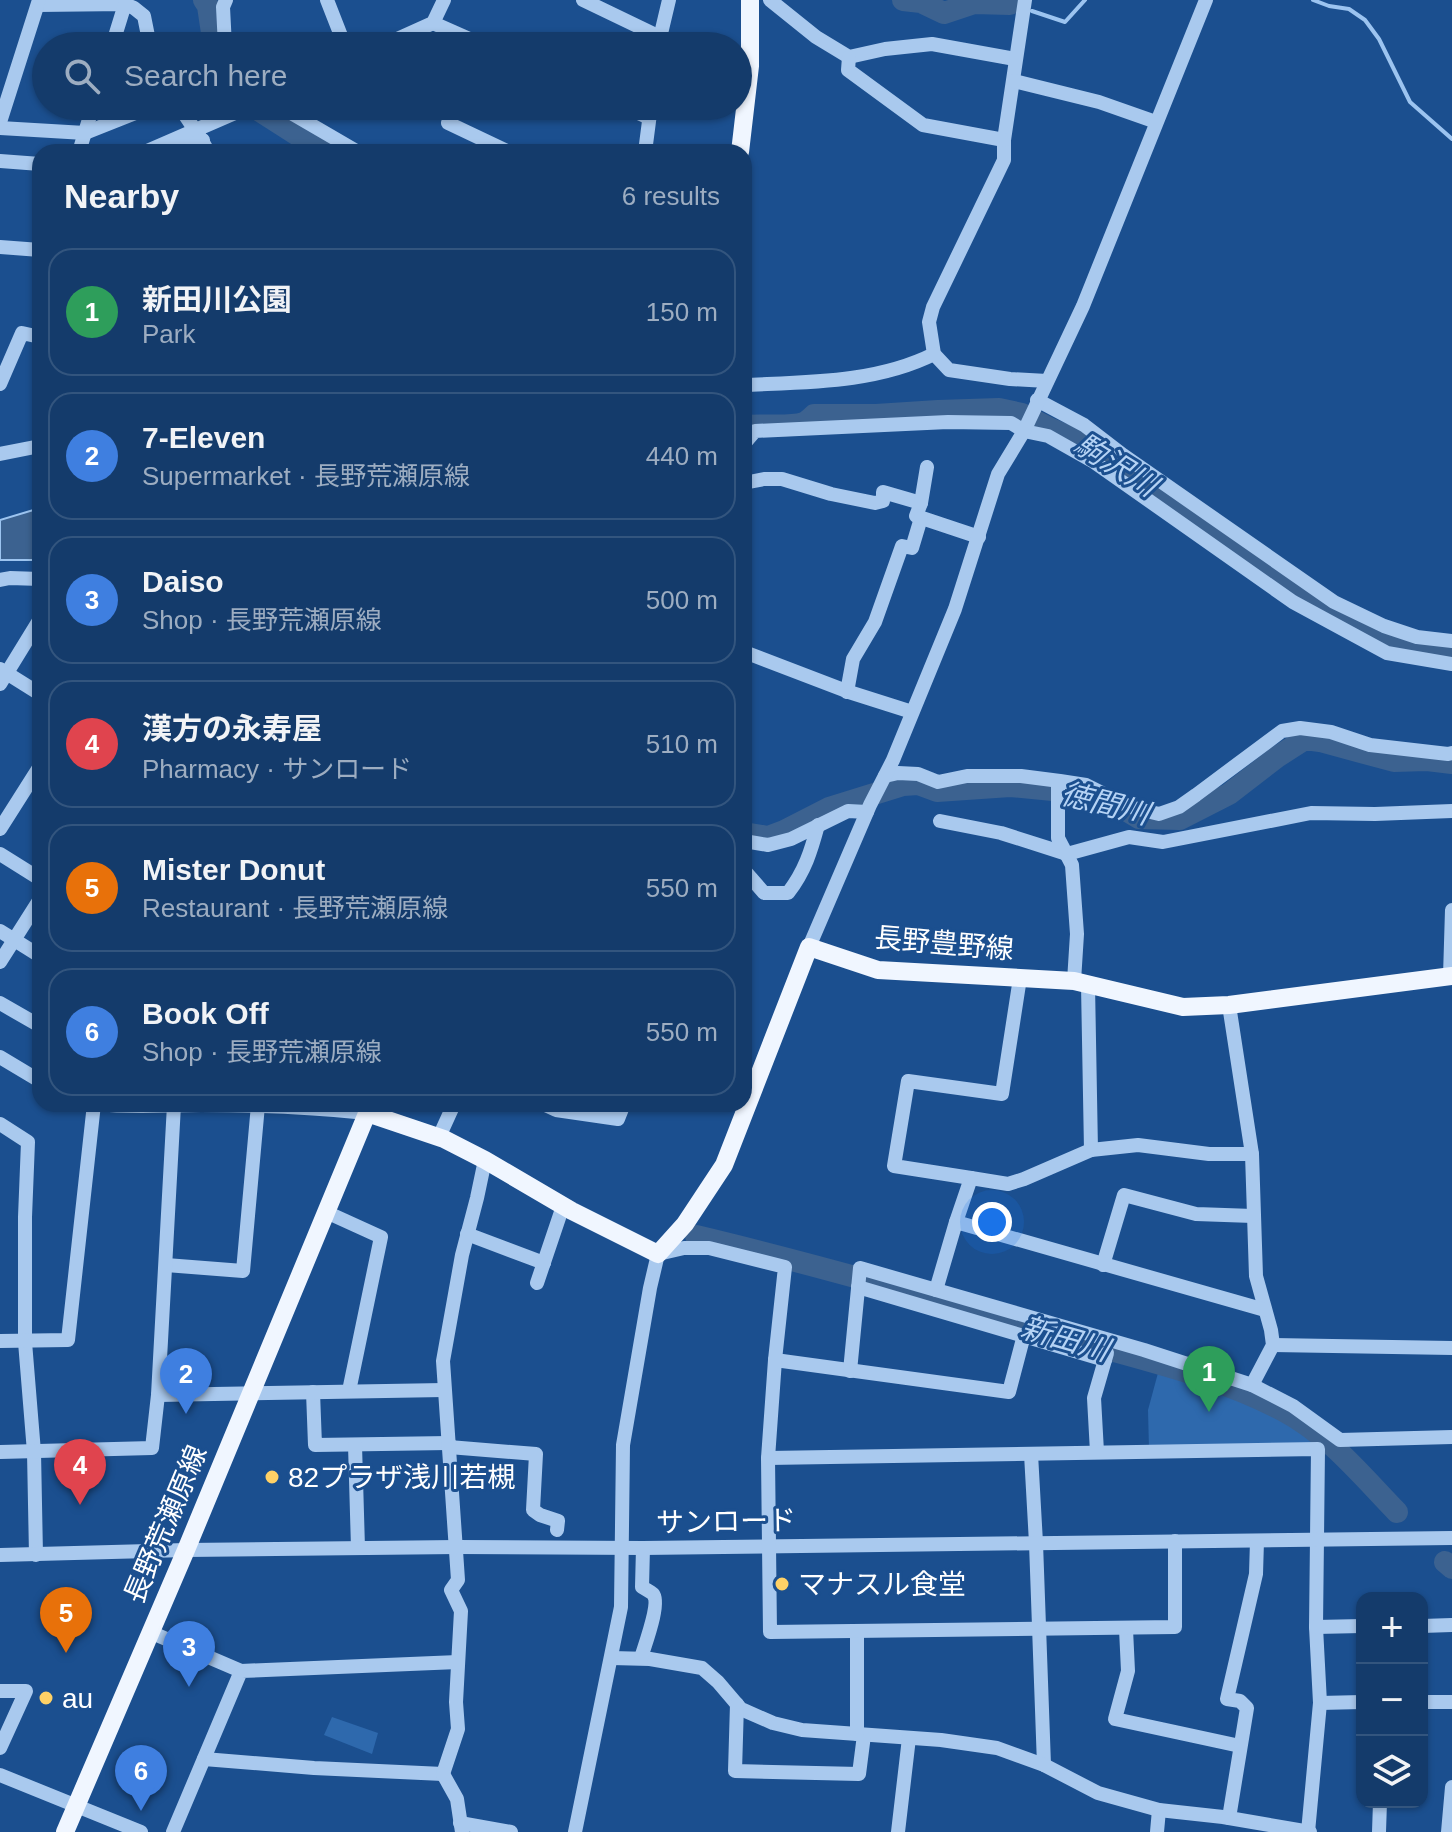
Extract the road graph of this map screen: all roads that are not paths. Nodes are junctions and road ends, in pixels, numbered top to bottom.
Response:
1 (226, 0) edge
2 (327, 0) edge
3 (444, 0) edge
4 (583, 0) edge
5 (669, 0) edge
6 (750, 0) edge
7 (770, 0) edge
8 (1025, 0) edge
9 (1206, 0) edge
10 (38, 3) edge
11 (125, 4) junction
12 (433, 23) junction
13 (116, 32) edge
14 (147, 32) edge
15 (224, 32) edge
16 (340, 32) edge
17 (413, 32) edge
18 (453, 32) edge
19 (642, 32) edge
20 (661, 32) edge
21 (750, 32) edge
22 (849, 57) junction
23 (1015, 59) junction
24 (1014, 81) junction
25 (89, 120) edge
26 (118, 120) edge
27 (188, 120) edge
28 (225, 120) edge
29 (303, 120) edge
30 (449, 120) edge
31 (649, 120) edge
32 (744, 120) edge
33 (1156, 122) junction
34 (0, 125) edge
35 (85, 133) junction
36 (1004, 140) junction
37 (202, 141) edge
38 (82, 144) edge
39 (344, 144) edge
40 (492, 144) edge
41 (646, 144) edge
42 (741, 144) edge
43 (0, 161) edge
44 (32, 163) edge
45 (0, 247) edge
46 (32, 249) edge
47 (32, 335) edge
48 (934, 354) junction
49 (1047, 381) junction
50 (0, 384) edge
51 (752, 385) edge
52 (1036, 403) junction
53 (1025, 428) junction
54 (752, 435) edge
55 (32, 448) edge
56 (0, 454) edge
57 (927, 467) dead end
58 (752, 481) edge
59 (921, 510) junction
60 (979, 537) junction
61 (32, 579) edge
62 (0, 580) edge
63 (32, 631) edge
64 (1452, 641) edge
65 (752, 655) edge
66 (1452, 664) edge
67 (2, 675) edge
68 (32, 690) edge
69 (847, 692) junction
70 (912, 712) junction
71 (1452, 753) edge
72 (32, 779) edge
73 (882, 781) junction
74 (1058, 788) junction
75 (869, 809) junction
76 (1452, 811) edge
77 (940, 821) dead end
78 (818, 825) junction
79 (0, 829) edge
80 (752, 842) edge
81 (0, 854) edge
82 (1067, 854) junction
83 (32, 874) edge
84 (752, 879) edge
85 (1452, 910) edge
86 (32, 912) edge
87 (0, 931) edge
88 (14, 940) junction
89 (809, 947) junction
90 (32, 951) edge
91 (0, 962) edge
92 (1451, 976) edge
93 (1020, 978) junction
94 (1081, 983) junction
95 (0, 1003) edge
96 (1229, 1005) junction
97 (32, 1021) edge
98 (0, 1057) edge
99 (32, 1076) edge
100 (752, 1093) edge
101 (95, 1112) edge
102 (174, 1112) edge
103 (257, 1112) edge
104 (368, 1112) edge
105 (376, 1112) edge
106 (450, 1112) edge
107 (570, 1112) edge
108 (621, 1112) edge
109 (745, 1112) edge
110 (0, 1124) edge
111 (439, 1137) junction
112 (1091, 1150) junction
113 (1252, 1154) junction
114 (485, 1160) junction
115 (971, 1178) junction
116 (563, 1206) junction
117 (326, 1212) junction
118 (1253, 1216) junction
119 (956, 1222) junction
120 (467, 1234) junction
121 (658, 1254) junction
122 (544, 1263) junction
123 (166, 1265) junction
124 (1103, 1265) junction
125 (537, 1283) dead end
126 (858, 1287) junction
127 (936, 1290) junction
128 (1265, 1310) junction
129 (1024, 1335) junction
130 (0, 1341) edge
131 (25, 1342) junction
132 (1273, 1345) junction
133 (1452, 1348) edge
134 (1108, 1350) junction
135 (775, 1360) junction
136 (850, 1371) junction
137 (1252, 1385) junction
138 (444, 1390) junction
139 (349, 1391) junction
140 (313, 1392) junction
141 (250, 1393) junction
142 (158, 1395) junction
143 (1452, 1437) edge
144 (355, 1445) junction
145 (449, 1445) junction
146 (0, 1452) edge
147 (34, 1452) junction
148 (1097, 1452) junction
149 (1031, 1454) junction
150 (768, 1458) junction
151 (557, 1530) dead end
152 (1452, 1538) edge
153 (1318, 1540) junction
154 (1175, 1541) junction
155 (1257, 1541) junction
156 (1036, 1543) junction
157 (457, 1547) junction
158 (768, 1547) junction
159 (358, 1548) junction
160 (622, 1548) junction
161 (643, 1548) junction
162 (186, 1550) junction
163 (0, 1555) edge
164 (36, 1555) junction
165 (1452, 1625) edge
166 (1356, 1626) edge
167 (1428, 1626) edge
168 (1316, 1627) junction
169 (1039, 1629) junction
170 (1126, 1629) junction
171 (150, 1632) junction
172 (857, 1632) junction
173 (612, 1658) junction
174 (641, 1658) junction
175 (458, 1662) junction
176 (241, 1671) junction
177 (0, 1691) edge
178 (1356, 1702) edge
179 (1428, 1702) edge
180 (1452, 1702) edge
181 (1320, 1703) junction
182 (737, 1704) junction
183 (861, 1735) junction
184 (909, 1738) junction
185 (1240, 1746) junction
186 (0, 1748) edge
187 (204, 1759) junction
188 (1044, 1765) junction
189 (443, 1774) junction
190 (0, 1775) edge
191 (1452, 1787) edge
192 (76, 1805) junction
193 (1380, 1808) edge
194 (1159, 1810) junction
195 (1229, 1818) junction
196 (461, 1827) edge
197 (1274, 1829) edge
198 (65, 1832) edge
199 (141, 1832) edge
200 (173, 1832) edge
201 (511, 1832) edge
202 (575, 1832) edge
203 (898, 1832) edge
204 (1157, 1832) edge
205 (1309, 1832) edge
206 (1379, 1832) edge
207 (1448, 1832) edge

1 - 15 street
2 - 16 street
3 - 12 street
4 - 19 street
5 - 20 street
6 - 21 main road
7 - 22 street
8 - 23 street
9 - 33 street
10 - 11 street
10 - 34 street
11 - 13 street
11 - 14 street
12 - 17 street
12 - 18 street
22 - 23 street
22 - 36 street
23 - 24 street
24 - 33 street
24 - 36 street
25 - 35 street
26 - 35 street
27 - 37 street
28 - 37 street
29 - 39 street
30 - 40 street
31 - 41 street
32 - 42 main road
33 - 49 street
34 - 35 street
35 - 38 street
36 - 48 street
43 - 44 street
45 - 46 street
47 - 50 street
48 - 49 street
48 - 51 street
49 - 52 street
52 - 53 street
52 - 64 street
53 - 54 street
53 - 60 street
53 - 66 street
55 - 56 street
57 - 59 street
58 - 59 street
59 - 60 street
59 - 69 street
60 - 70 street
61 - 62 street
63 - 67 street
65 - 69 street
67 - 68 street
69 - 70 street
70 - 73 street
71 - 74 street
72 - 79 street
73 - 74 street
73 - 75 street
74 - 82 street
75 - 78 street
75 - 89 street
76 - 82 street
77 - 82 street
78 - 80 street
78 - 84 street
81 - 83 street
82 - 94 street
85 - 92 street
86 - 88 street
87 - 88 street
88 - 90 street
88 - 91 street
89 - 93 main road, 長野豊野線
89 - 100 main road
92 - 96 main road, 長野豊野線
93 - 94 main road, 長野豊野線
93 - 115 street
94 - 96 main road, 長野豊野線
94 - 112 street
95 - 97 street
96 - 113 street
98 - 99 street
101 - 131 street
102 - 123 street
103 - 123 street
104 - 117 main road, 長野荒瀬原線
105 - 111 main road
106 - 111 street
107 - 108 street
109 - 121 main road
110 - 131 street
111 - 114 main road
112 - 113 street
112 - 115 street
113 - 118 street
114 - 116 main road
114 - 120 street
115 - 119 street
116 - 121 main road
116 - 122 street
117 - 139 street
117 - 141 main road, 長野荒瀬原線
118 - 124 street
118 - 128 street
119 - 124 street
119 - 127 street
120 - 122 street
120 - 138 street
121 - 135 street
121 - 160 street
122 - 125 street
123 - 142 street
124 - 128 street
126 - 127 street
126 - 129 street
126 - 136 street
127 - 134 street
128 - 132 street
129 - 134 street
129 - 136 street
130 - 131 street
131 - 147 street
132 - 133 street
132 - 137 street
134 - 137 street
134 - 148 street
135 - 136 street
135 - 150 street
137 - 143 street
138 - 139 street
138 - 145 street
139 - 140 street
140 - 141 street
140 - 144 street
141 - 142 street
141 - 162 main road, 長野荒瀬原線
142 - 147 street
144 - 145 street
144 - 159 street
145 - 151 street
145 - 157 street
146 - 147 street
147 - 164 street
148 - 149 street
148 - 153 street
149 - 150 street
149 - 156 street
150 - 158 street
152 - 153 street, サンロード
153 - 155 street, サンロード
153 - 168 street
154 - 155 street, サンロード
154 - 156 street, サンロード
154 - 170 street
155 - 185 street
156 - 158 street, サンロード
156 - 169 street
157 - 159 street, サンロード
157 - 160 street, サンロード
157 - 175 street
158 - 161 street, サンロード
158 - 172 street
159 - 162 street, サンロード
160 - 161 street, サンロード
160 - 173 street
161 - 174 street
162 - 164 street, サンロード
162 - 171 main road, 長野荒瀬原線
163 - 164 street, サンロード
165 - 167 street
166 - 168 street
168 - 181 street
169 - 170 street
169 - 172 street
169 - 188 street
170 - 185 street
171 - 176 street
171 - 192 main road, 長野荒瀬原線
172 - 183 street
173 - 174 street
173 - 202 street
174 - 182 street
175 - 176 street
175 - 189 street
176 - 187 street
177 - 186 street
178 - 181 street
179 - 180 street
181 - 205 street
182 - 183 street
182 - 183 street
183 - 184 street
184 - 188 street
184 - 203 street
185 - 195 street
187 - 189 street
187 - 200 street
188 - 194 street
189 - 196 street
190 - 192 street
191 - 207 street
192 - 198 main road, 長野荒瀬原線
192 - 199 street
193 - 206 street
194 - 195 street
194 - 204 street
195 - 197 street
196 - 201 street
197 - 205 street

